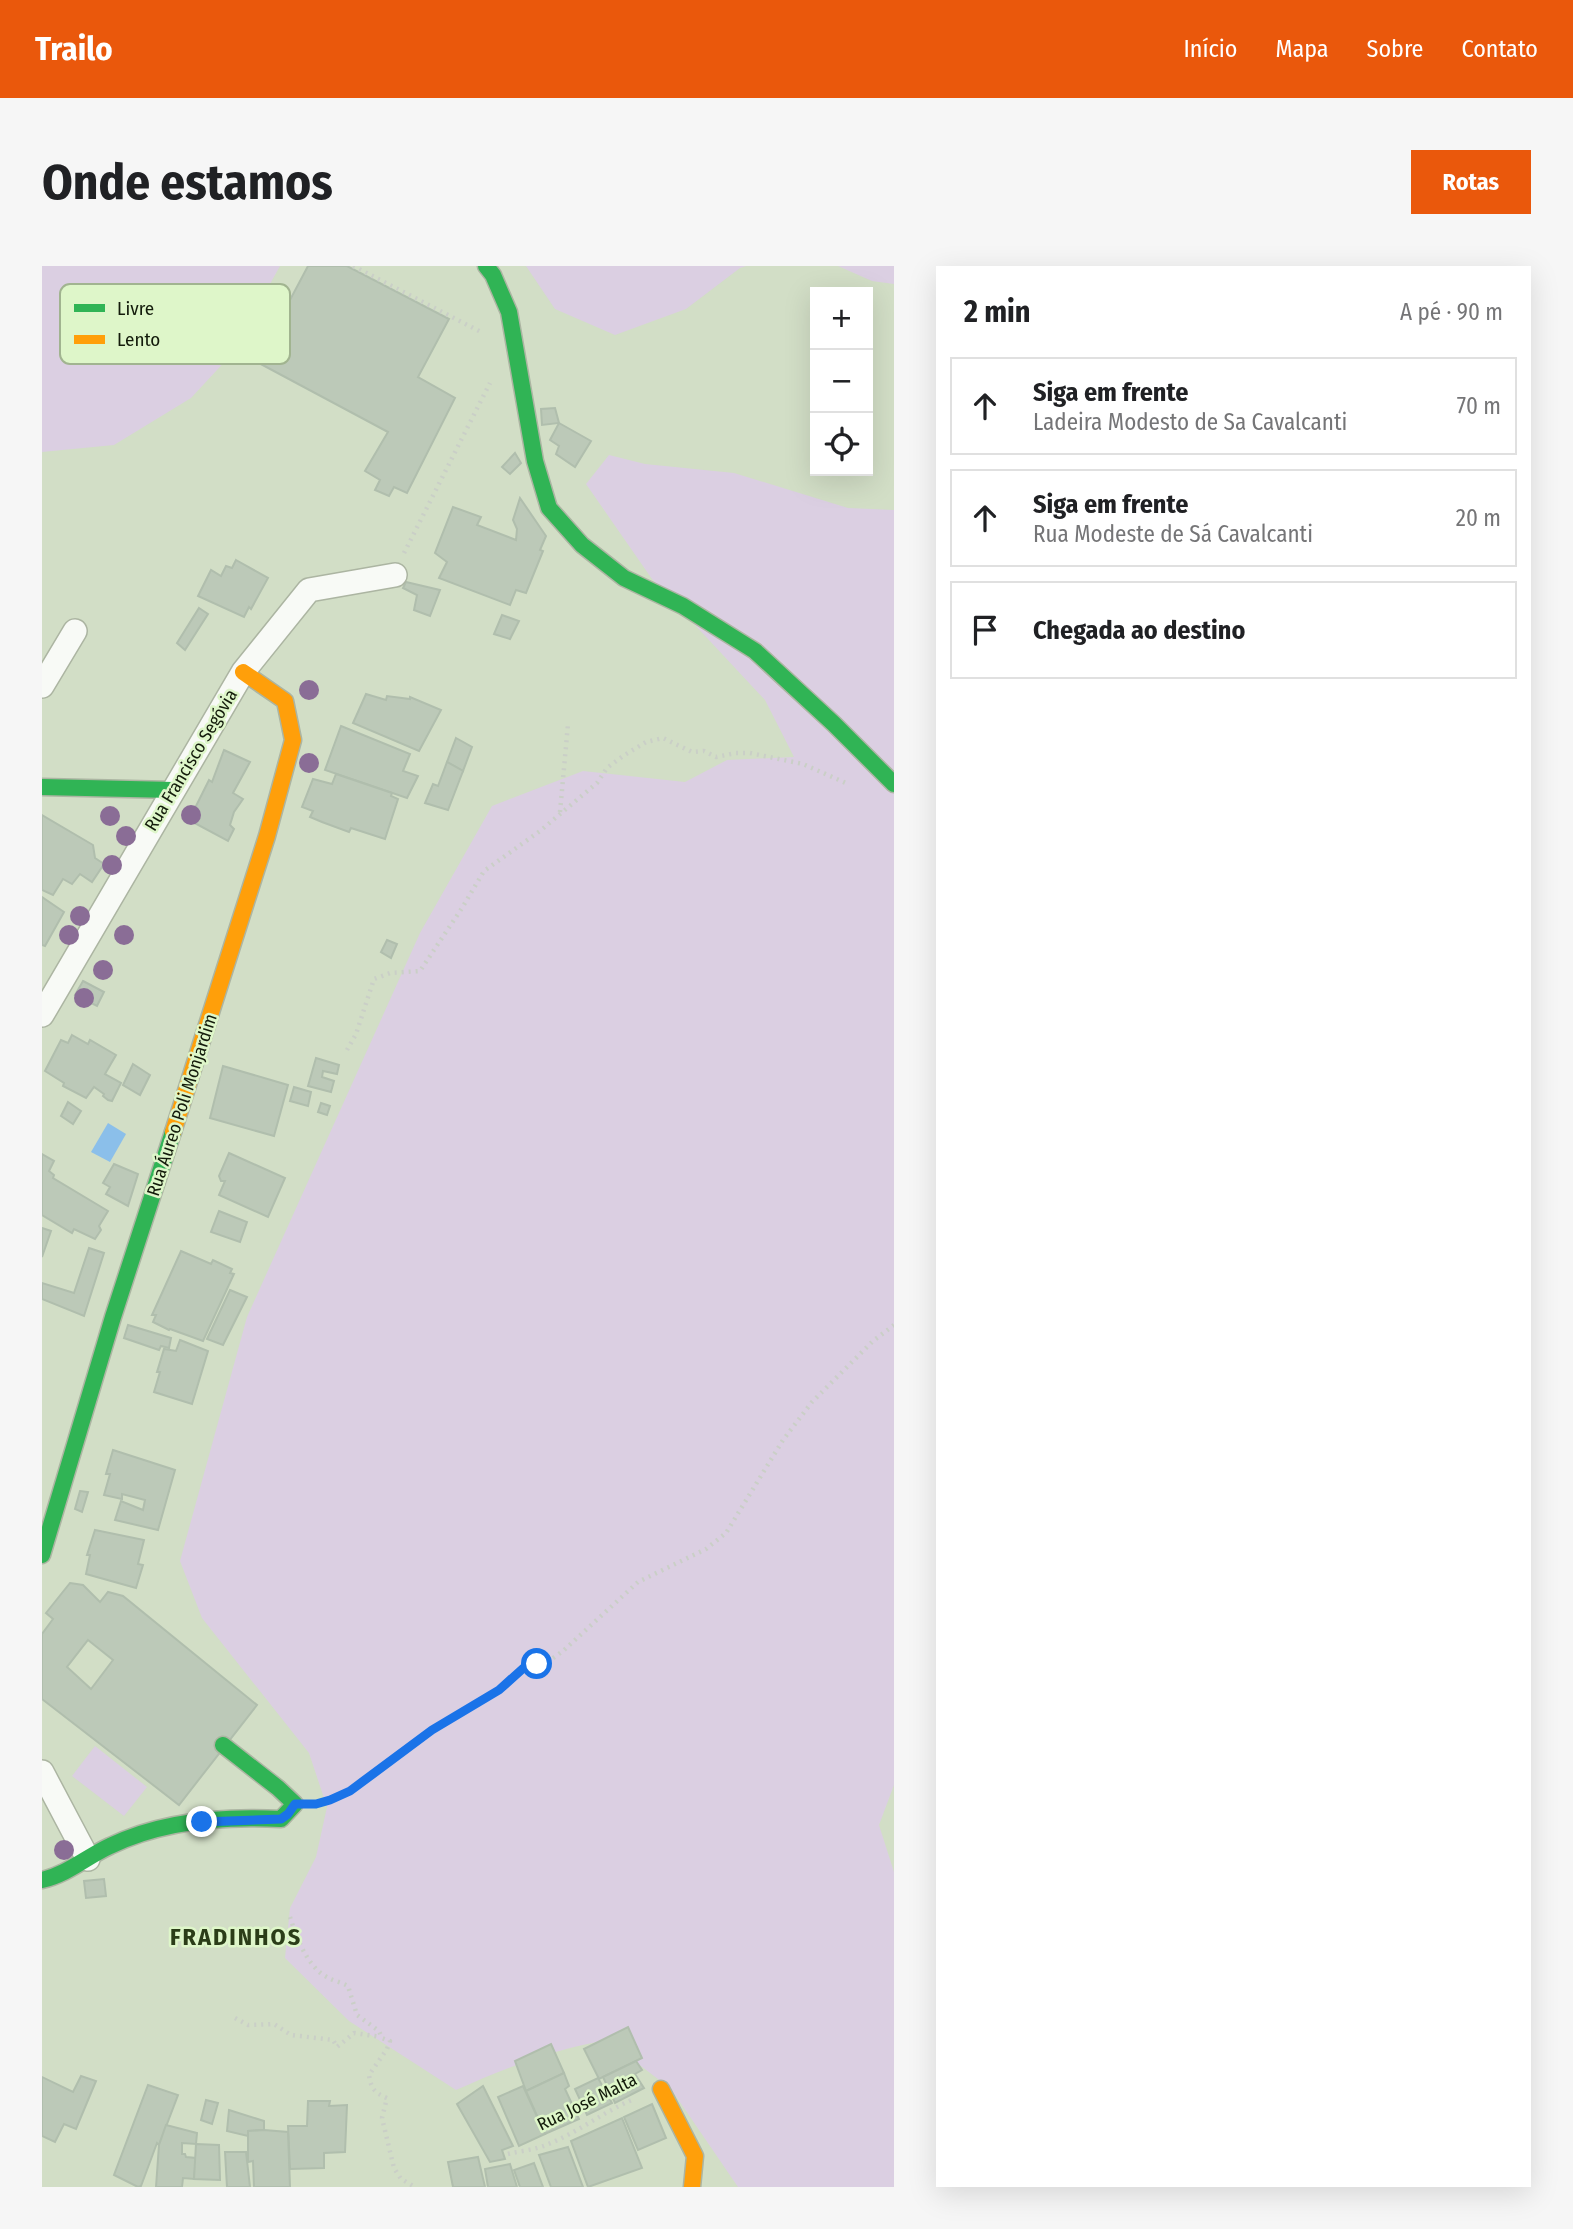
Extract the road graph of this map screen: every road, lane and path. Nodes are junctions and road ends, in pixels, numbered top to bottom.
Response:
1 (353, 266) edge
2 (486, 266) edge
3 (490, 337) dead end
4 (491, 380) dead end
5 (395, 575) joint
6 (75, 631) dead end
7 (243, 672) junction
8 (42, 686) edge
9 (568, 724) dead end
10 (889, 781) edge
11 (42, 787) edge
12 (173, 790) junction
13 (560, 813) junction
14 (42, 1015) edge
15 (347, 1050) dead end
16 (894, 1325) edge
17 (42, 1555) edge
18 (223, 1745) dead end
19 (42, 1772) edge
20 (295, 1804) junction
21 (88, 1859) junction
22 (42, 1880) edge
23 (290, 1917) dead end
24 (235, 2018) dead end
25 (382, 2038) junction
26 (661, 2089) joint
27 (508, 2154) dead end
28 (415, 2187) edge
29 (692, 2187) edge

1 - 3 path
2 - 10 street
4 - 5 path
5 - 7 street, Rua Francisco Segóvia
6 - 8 street
7 - 12 street, Rua Francisco Segóvia
7 - 17 street, Rua Áureo Poli Monjardim
9 - 13 path
10 - 13 path
11 - 12 street
12 - 14 street, Rua Francisco Segóvia
13 - 15 path
16 - 20 path
18 - 20 street
19 - 21 street
20 - 21 street
21 - 22 street
23 - 25 path
24 - 25 path
25 - 28 path
26 - 27 path, Rua José Malta
26 - 29 street, Rua José Malta

